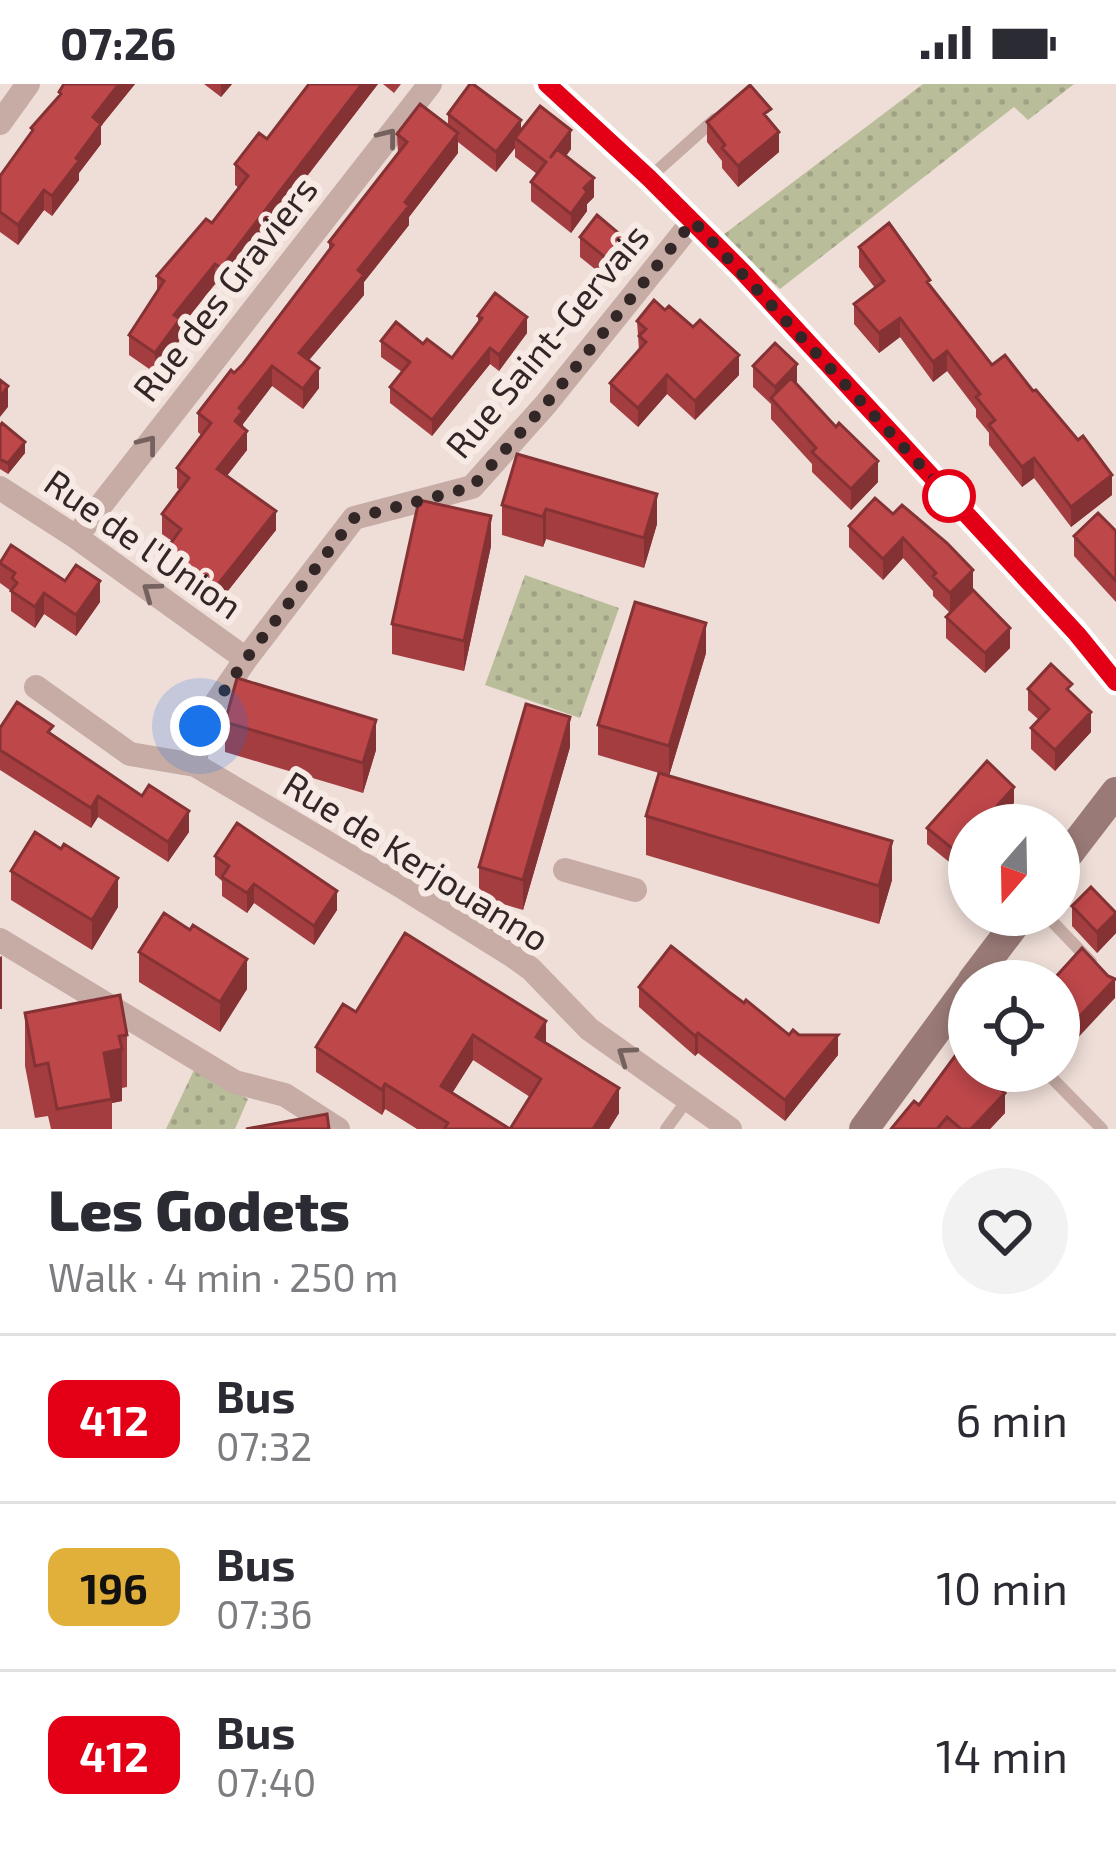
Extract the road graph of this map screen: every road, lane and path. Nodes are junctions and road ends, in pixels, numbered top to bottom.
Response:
1 (28, 84) edge
2 (430, 84) edge
3 (547, 84) edge
4 (728, 108) edge
5 (0, 123) edge
6 (649, 178) junction
7 (693, 221) junction
8 (0, 488) edge
9 (76, 537) junction
10 (246, 659) junction
11 (1116, 682) edge
12 (36, 687) dead end
13 (195, 765) junction
14 (1116, 792) edge
15 (1080, 839) edge
16 (565, 870) dead end
17 (635, 890) dead end
18 (1066, 936) edge
19 (0, 940) edge
20 (1102, 974) edge
21 (948, 1017) edge
22 (1066, 1092) edge
23 (688, 1099) junction
24 (338, 1129) edge
25 (666, 1129) edge
26 (730, 1129) edge
27 (864, 1129) edge
28 (1102, 1129) edge

1 - 5 street
9 -> 2 street, Rue des Graviers
3 - 6 street
4 - 6 lane
6 - 7 street
7 - 10 street, Rue Saint-Gervais
7 - 11 street
8 - 9 street, Rue de l'Union
10 -> 9 street, Rue de l'Union
10 - 13 street, Rue Saint-Gervais
12 - 13 street
23 -> 13 street, Rue de Kerjouanno
14 - 15 main road
16 - 17 street
18 - 20 lane
19 - 24 street
21 - 27 main road
22 - 28 lane
23 - 25 lane
23 - 26 street, Rue de Kerjouanno

